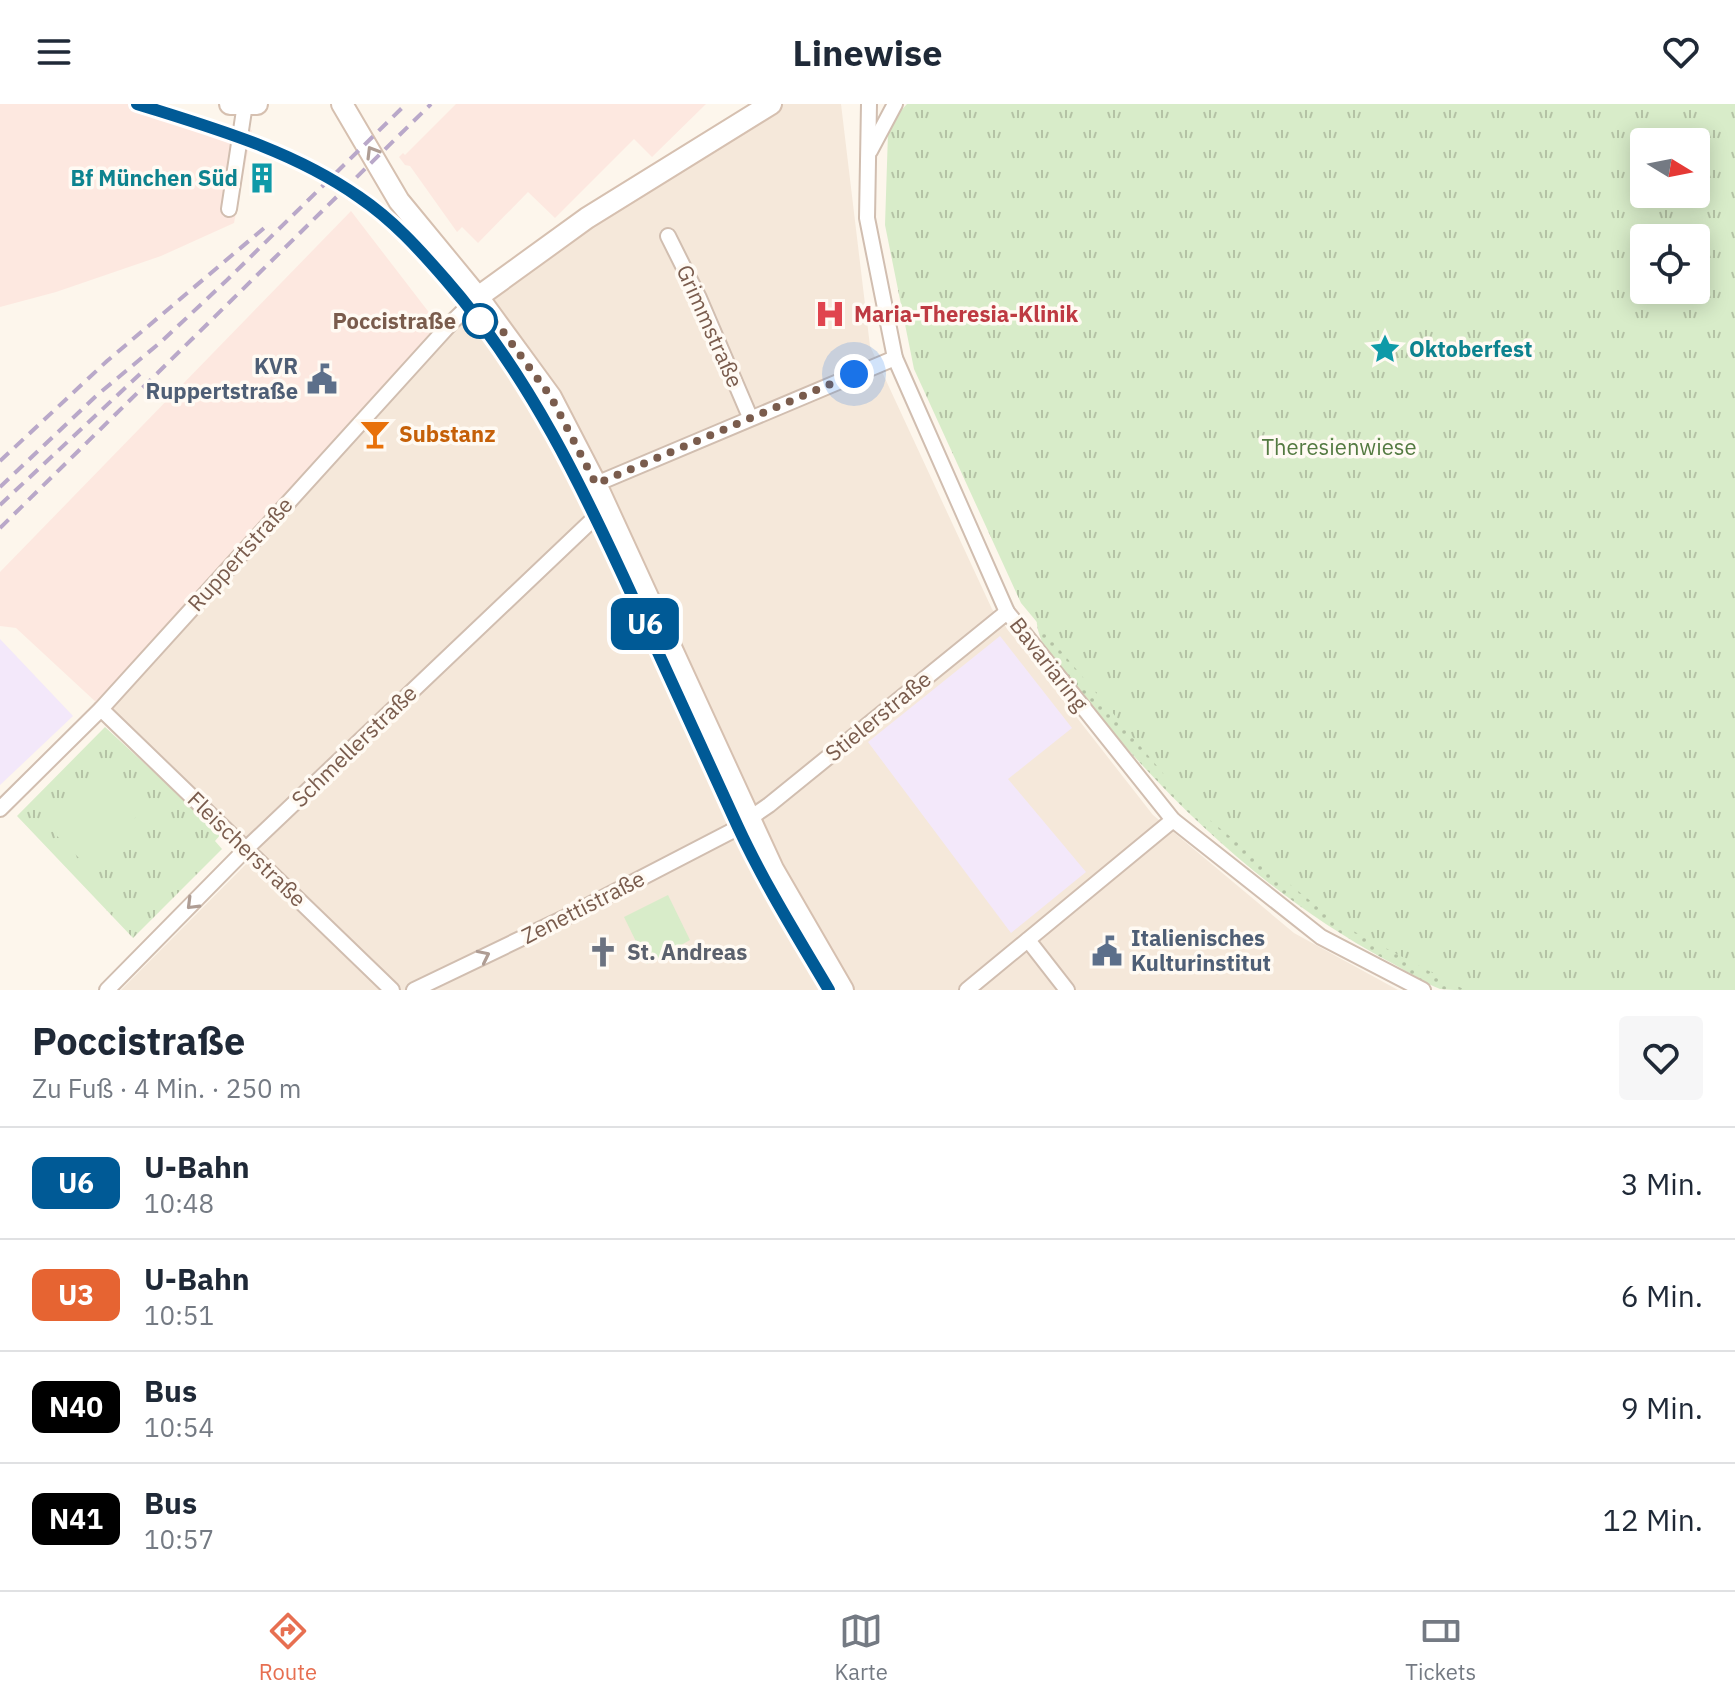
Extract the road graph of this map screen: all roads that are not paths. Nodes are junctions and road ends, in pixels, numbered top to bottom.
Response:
1 (230, 104) edge
2 (246, 104) edge
3 (257, 104) edge
4 (342, 104) edge
5 (771, 104) edge
6 (869, 104) edge
7 (895, 104) edge
8 (867, 155) junction
9 (229, 209) dead end
10 (668, 236) dead end
11 (478, 297) junction
12 (895, 358) junction
13 (750, 417) junction
14 (596, 484) junction
15 (606, 507) junction
16 (1007, 612) junction
17 (101, 709) junction
18 (0, 809) edge
19 (749, 819) junction
20 (1173, 820) junction
21 (247, 848) junction
22 (1028, 940) junction
23 (107, 990) edge
24 (392, 990) edge
25 (414, 990) edge
26 (843, 990) edge
27 (967, 990) edge
28 (1067, 990) edge
29 (1423, 990) edge

1 - 2 main road
2 - 3 main road
2 - 9 street
11 -> 4 main road
5 - 11 main road
6 - 8 street, Bavariaring
7 - 8 street, Bavariaring
8 - 12 street, Bavariaring
10 - 13 street, Grimmstraße
11 - 14 main road
11 - 17 street, Ruppertstraße
12 - 13 street
12 - 16 street, Bavariaring
13 - 14 street
14 - 15 main road
15 - 19 main road
15 - 21 street, Schmellerstraße
16 - 19 street, Stielerstraße
16 - 20 street, Bavariaring
17 - 18 street, Ruppertstraße
17 - 21 street, Fleischerstraße
25 -> 19 street, Zenettistraße
19 - 26 main road
20 - 22 street
20 - 29 street, Bavariaring
21 -> 23 street, Schmellerstraße
21 - 24 street, Fleischerstraße
22 - 27 street
22 - 28 street

